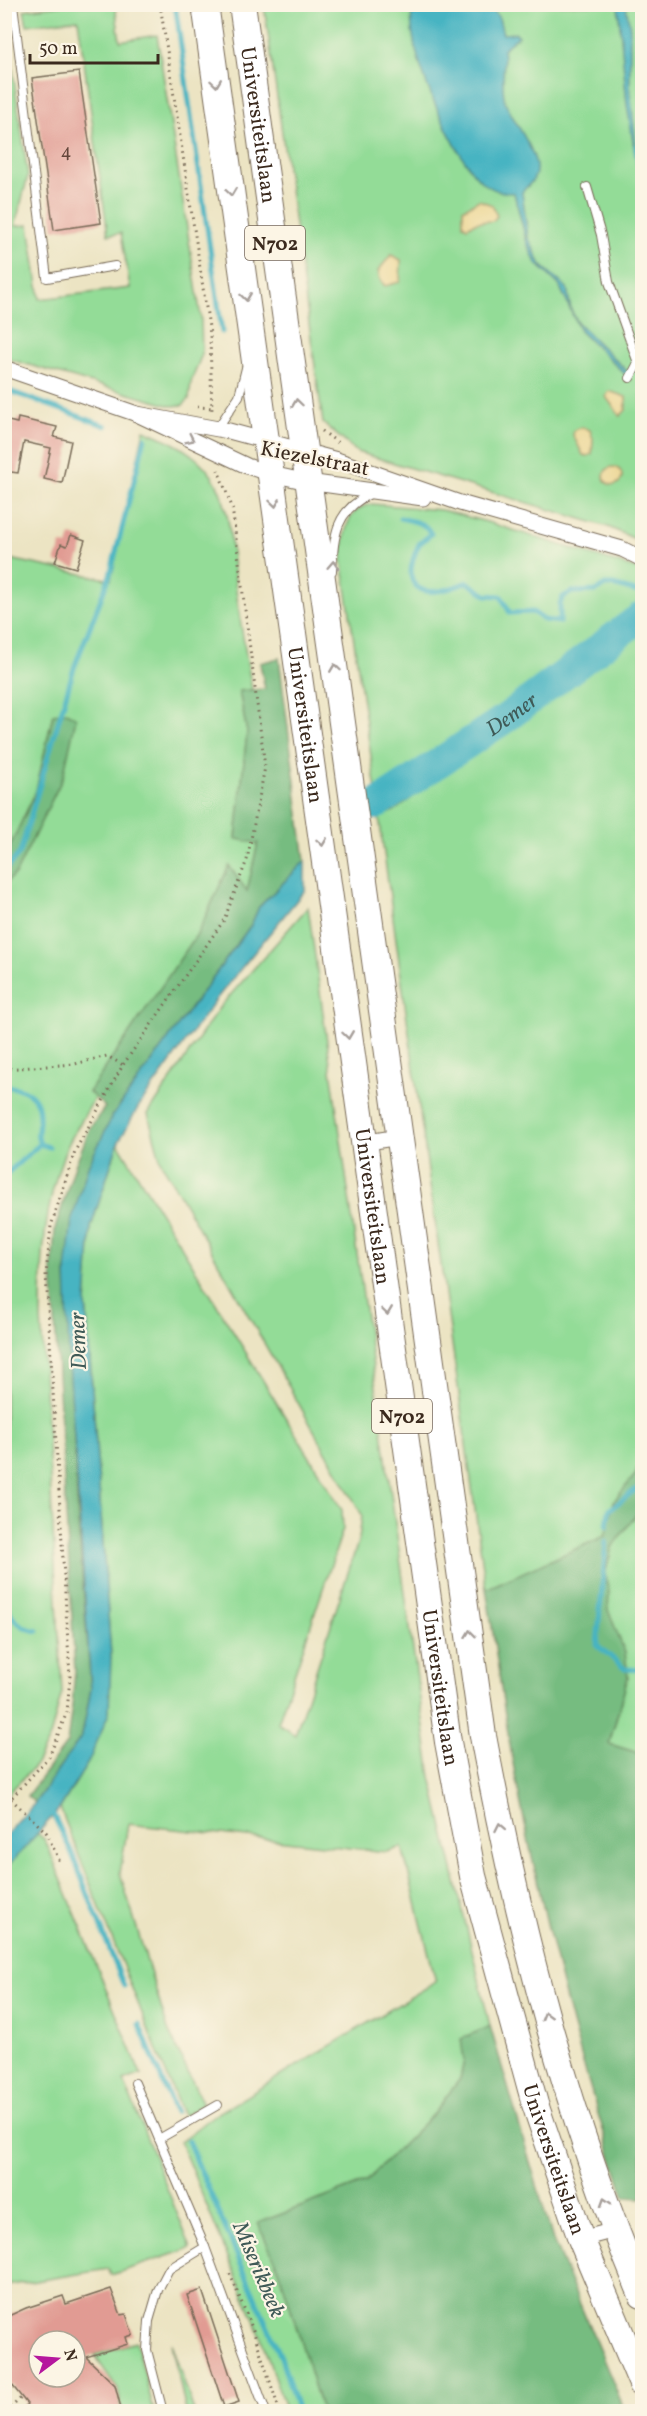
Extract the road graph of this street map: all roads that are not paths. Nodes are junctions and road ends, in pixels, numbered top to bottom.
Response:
1 (13, 4) edge
2 (205, 4) edge
3 (242, 4) edge
4 (587, 187) dead end
5 (115, 266) dead end
6 (253, 344) junction
7 (4, 368) edge
8 (630, 378) dead end
9 (137, 414) junction
10 (217, 429) junction
11 (268, 443) junction
12 (304, 451) junction
13 (271, 474) junction
14 (308, 482) junction
15 (375, 491) junction
16 (460, 503) junction
17 (642, 559) edge
18 (329, 623) junction
19 (399, 1137) junction
20 (363, 1143) junction
21 (135, 2083) dead end
22 (218, 2105) dead end
23 (159, 2139) junction
24 (615, 2230) junction
25 (581, 2238) junction
26 (205, 2247) junction
27 (642, 2295) edge
28 (642, 2384) edge
29 (163, 2412) edge
30 (267, 2412) edge

1 - 5 lane
2 -> 6 highway, Universiteitslaan / N702
12 -> 3 highway, Universiteitslaan / N702
4 - 8 lane
6 - 10 lane
6 - 11 highway, Universiteitslaan / N702
7 - 9 street, Kiezelstraat
9 - 10 street, Kiezelstraat
9 -> 13 street, Kiezelstraat
10 - 11 street, Kiezelstraat
11 - 12 street, Kiezelstraat
11 - 13 highway, Universiteitslaan / N702
12 - 14 highway, Universiteitslaan / N702
12 - 16 street, Kiezelstraat
13 - 14 street, Kiezelstraat
13 -> 20 highway, Universiteitslaan / N702
14 - 15 street, Kiezelstraat
14 - 18 highway, Universiteitslaan / N702
15 - 16 street, Kiezelstraat
18 -> 15 lane
16 - 17 street, Kiezelstraat
19 -> 18 highway, Universiteitslaan / N702
19 - 20 street
24 -> 19 highway, Universiteitslaan / N702
20 -> 25 highway, Universiteitslaan / N702
21 - 23 lane
22 - 23 lane
23 - 26 lane
24 - 25 street
24 - 27 highway, Universiteitslaan / N702
25 - 28 highway, Universiteitslaan / N702
26 - 29 lane
26 - 30 lane

